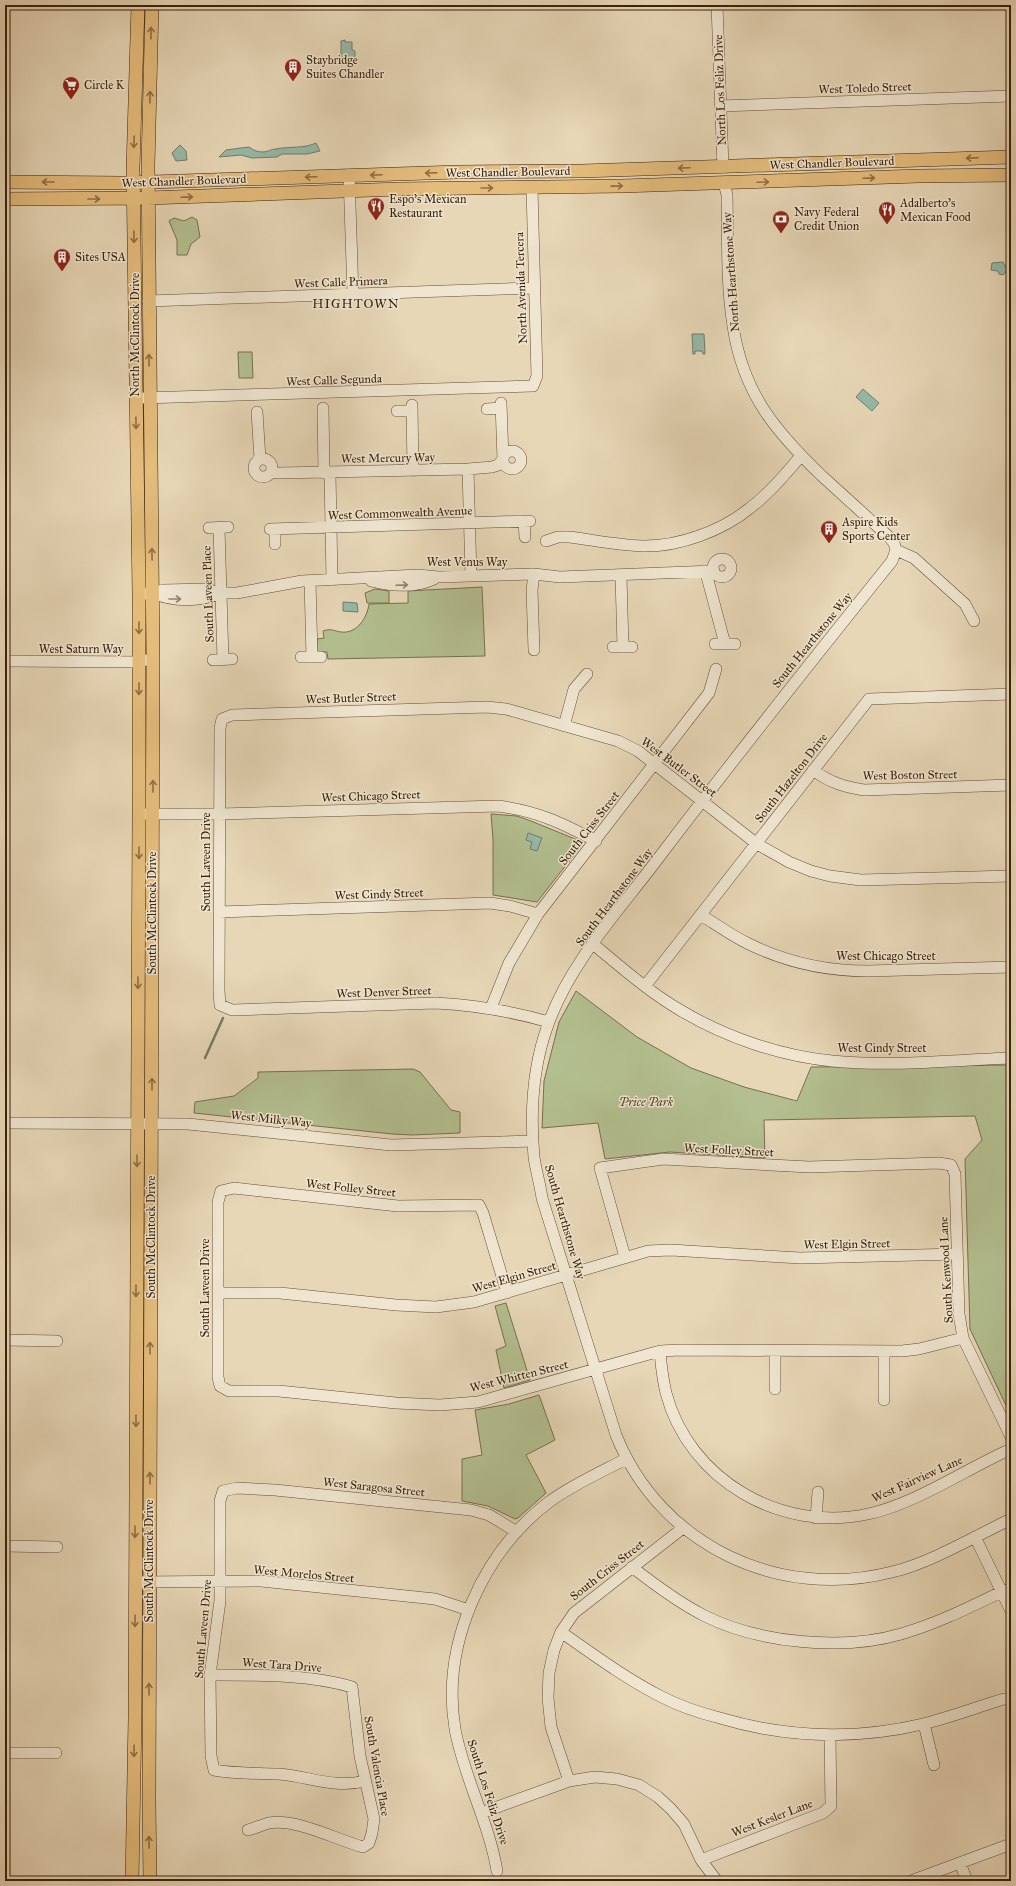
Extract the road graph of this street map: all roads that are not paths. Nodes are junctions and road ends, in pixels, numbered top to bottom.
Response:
1 (138, 5) edge
2 (152, 5) edge
3 (718, 5) edge
4 (1011, 96) edge
5 (720, 106) junction
6 (1011, 157) edge
7 (350, 175) junction
8 (724, 175) junction
9 (1011, 175) edge
10 (5, 182) edge
11 (134, 182) junction
12 (148, 182) junction
13 (532, 188) junction
14 (350, 191) junction
15 (134, 198) junction
16 (148, 198) junction
17 (5, 199) edge
18 (534, 288) junction
19 (353, 295) junction
20 (148, 301) junction
21 (533, 386) joint
22 (135, 397) junction
23 (149, 399) junction
24 (323, 408) dead end
25 (487, 408) dead end
26 (397, 411) dead end
27 (257, 412) dead end
28 (802, 456) junction
29 (260, 459) junction
30 (468, 470) junction
31 (413, 471) junction
32 (272, 472) junction
33 (327, 473) junction
34 (470, 524) junction
35 (219, 528) dead end
36 (331, 528) junction
37 (525, 537) dead end
38 (546, 541) dead end
39 (275, 544) dead end
40 (896, 550) junction
41 (534, 574) junction
42 (471, 576) junction
43 (621, 576) junction
44 (332, 580) junction
45 (310, 581) junction
46 (153, 593) junction
47 (220, 593) junction
48 (139, 594) junction
49 (974, 621) dead end
50 (725, 644) dead end
51 (623, 647) dead end
52 (534, 650) dead end
53 (153, 654) junction
54 (311, 657) dead end
55 (223, 660) dead end
56 (5, 661) edge
57 (139, 662) junction
58 (716, 669) dead end
59 (587, 674) dead end
60 (1011, 694) edge
61 (222, 719) joint
62 (564, 726) junction
63 (655, 764) junction
64 (813, 770) junction
65 (1011, 785) edge
66 (702, 801) junction
67 (139, 814) junction
68 (153, 814) junction
69 (220, 814) junction
70 (596, 841) junction
71 (757, 844) junction
72 (1011, 876) edge
73 (219, 912) junction
74 (538, 914) junction
75 (701, 915) junction
76 (593, 944) junction
77 (1011, 967) edge
78 (645, 986) junction
79 (220, 1005) joint
80 (491, 1008) junction
81 (549, 1022) junction
82 (1011, 1058) edge
83 (137, 1122) junction
84 (5, 1123) edge
85 (152, 1123) junction
86 (533, 1141) junction
87 (951, 1165) joint
88 (221, 1191) joint
89 (957, 1254) junction
90 (625, 1257) junction
91 (566, 1275) junction
92 (218, 1293) junction
93 (507, 1293) junction
94 (963, 1338) junction
95 (5, 1340) edge
96 (57, 1341) dead end
97 (775, 1350) junction
98 (660, 1351) junction
99 (884, 1352) junction
100 (594, 1369) junction
101 (220, 1386) joint
102 (775, 1389) dead end
103 (884, 1400) dead end
104 (1011, 1437) edge
105 (1011, 1449) edge
106 (626, 1459) junction
107 (223, 1491) joint
108 (818, 1492) dead end
109 (816, 1518) junction
110 (1011, 1519) edge
111 (683, 1528) junction
112 (517, 1532) junction
113 (975, 1537) junction
114 (5, 1546) edge
115 (57, 1546) dead end
116 (632, 1567) junction
117 (135, 1582) junction
118 (149, 1582) junction
119 (220, 1582) junction
120 (1006, 1590) edge
121 (469, 1610) junction
122 (1011, 1611) edge
123 (561, 1632) junction
124 (210, 1675) junction
125 (352, 1687) joint
126 (1011, 1698) edge
127 (924, 1724) junction
128 (830, 1736) junction
129 (5, 1752) edge
130 (56, 1753) dead end
131 (934, 1765) dead end
132 (569, 1781) junction
133 (365, 1782) junction
134 (481, 1813) junction
135 (248, 1830) dead end
136 (1011, 1844) edge
137 (701, 1860) junction
138 (960, 1863) junction
139 (497, 1871) dead end
140 (132, 1881) edge
141 (150, 1881) edge
142 (717, 1881) edge
143 (911, 1881) edge
144 (967, 1881) edge

1 -> 11 main road, North McClintock Drive
12 -> 2 main road, North McClintock Drive
3 - 5 street, North Los Feliz Drive
4 - 5 street, West Toledo Street
5 - 8 street, North Los Feliz Drive
6 -> 8 main road, West Chandler Boulevard
8 -> 7 main road, West Chandler Boulevard
7 -> 12 main road, West Chandler Boulevard
7 - 14 street
8 -> 9 main road, West Chandler Boulevard
13 -> 8 main road, West Chandler Boulevard
8 - 28 street, North Hearthstone Way
11 -> 10 main road, West Chandler Boulevard
11 - 12 main road, West Chandler Boulevard
11 - 15 main road, North McClintock Drive
12 - 16 main road, North McClintock Drive
14 -> 13 main road, West Chandler Boulevard
13 - 18 street, North Avenida Tercera
16 -> 14 main road, West Chandler Boulevard
14 - 19 street
15 - 16 main road, West Chandler Boulevard
17 -> 15 main road, West Chandler Boulevard
15 -> 22 main road, North McClintock Drive
16 - 20 main road, North McClintock Drive
18 - 19 street, West Calle Primera
18 - 21 street, North Avenida Tercera
19 - 20 street, West Calle Primera
23 -> 20 main road, North McClintock Drive
21 - 23 street, West Calle Segunda
22 - 23 street, West Calle Segunda
22 -> 48 main road, North McClintock Drive
46 -> 23 main road, North McClintock Drive
24 - 33 street
25 - 30 street, West Mercury Way
26 - 31 street
27 - 29 street
28 - 38 street
28 - 40 street, North Hearthstone Way
29 - 32 street
29 - 32 street, West Mercury Way
30 - 31 street, West Mercury Way
30 - 34 street
31 - 33 street, West Mercury Way
32 - 33 street, West Mercury Way
33 - 36 street
34 - 36 street, West Commonwealth Avenue
34 - 37 street, West Commonwealth Avenue
34 - 42 street
35 - 47 street, South Laveen Place
36 - 39 street, West Commonwealth Avenue
36 - 44 street
40 - 49 street
40 - 66 street, South Hearthstone Way
41 - 42 street, West Venus Way
41 - 43 street, West Venus Way
41 - 52 street
42 - 44 street, West Venus Way
43 - 50 street, West Venus Way
43 - 51 street
44 - 45 street
45 - 47 street
45 - 54 street
46 - 47 street
46 - 48 street
46 - 53 main road, South McClintock Drive
47 - 55 street, South Laveen Place
48 -> 57 main road, South McClintock Drive
53 - 57 street, West Saturn Way
68 -> 53 main road, South McClintock Drive
56 - 57 street, West Saturn Way
57 -> 67 main road, South McClintock Drive
58 - 63 street, South Criss Street
59 - 62 street
60 - 64 street, South Hazelton Drive
61 - 62 street, West Butler Street
61 - 69 street, South Laveen Drive
62 - 63 street, West Butler Street
63 - 66 street, West Butler Street
63 - 70 street, South Criss Street
64 - 65 street, West Boston Street
64 - 71 street, South Hazelton Drive
66 - 71 street, West Butler Street
66 - 76 street, South Hearthstone Way
67 - 68 street, West Chicago Street
67 -> 83 main road, South McClintock Drive
68 - 69 street, West Chicago Street
85 -> 68 main road, South McClintock Drive
69 - 70 street, West Chicago Street
69 - 73 street, South Laveen Drive
70 - 74 street, South Criss Street
71 - 72 street, West Butler Street
71 - 75 street, South Hazelton Drive
73 - 74 street, West Cindy Street
73 - 79 street, South Laveen Drive
74 - 80 street, South Criss Street
75 - 77 street, West Chicago Street
75 - 78 street, South Hazelton Drive
76 - 78 street, West Cindy Street
76 - 81 street, South Hearthstone Way
78 - 82 street, West Cindy Street
79 - 80 street, West Denver Street
80 - 81 street, West Denver Street
81 - 86 street, South Hearthstone Way
83 - 84 street, West Milky Way
83 - 85 street, West Milky Way
83 -> 117 main road, South McClintock Drive
85 - 86 street, West Milky Way
118 -> 85 main road, South McClintock Drive
86 - 91 street, South Hearthstone Way
87 - 89 street, South Kenwood Lane
87 - 90 street, West Folley Street
88 - 92 street, South Laveen Drive
88 - 93 street, West Folley Street
89 - 90 street, West Elgin Street
89 - 94 street, South Kenwood Lane
90 - 91 street, West Elgin Street
91 - 93 street, West Elgin Street
91 - 100 street, South Hearthstone Way
92 - 93 street, West Elgin Street
92 - 101 street, South Laveen Drive
94 - 99 street, West Whitten Street
94 - 104 street, South Kenwood Lane
95 - 96 street
97 - 98 street, West Whitten Street
97 - 99 street, West Whitten Street
97 - 102 street
98 - 100 street, West Whitten Street
98 - 109 street, West Fairview Lane
99 - 103 street
100 - 101 street, West Whitten Street
100 - 106 street, South Hearthstone Way
105 - 109 street, West Fairview Lane
106 - 111 street, South Hearthstone Way
106 - 112 street, South Los Feliz Drive
107 - 112 street, West Saragosa Street
107 - 119 street, South Laveen Drive
108 - 109 street
110 - 113 street, South Hearthstone Way
111 - 113 street, South Hearthstone Way
111 - 116 street, South Criss Street
112 - 121 street, South Los Feliz Drive
113 - 120 street
114 - 115 street
116 - 120 street
116 - 123 street, South Criss Street
117 - 118 street, West Morelos Street
117 -> 140 main road, South McClintock Drive
118 - 119 street, West Morelos Street
141 -> 118 main road, South McClintock Drive
119 - 121 street, West Morelos Street
119 - 124 street, South Laveen Drive
120 - 122 street
121 - 134 street, South Los Feliz Drive
123 - 128 street
123 - 132 street, South Criss Street
124 - 125 street, West Tara Drive
124 - 133 street, South Laveen Drive
125 - 133 street, South Valencia Place
126 - 127 street
127 - 128 street
127 - 131 street
128 - 137 street, West Kesler Lane
129 - 130 street
132 - 134 street
132 - 137 street
133 - 135 street, South Valencia Place
134 - 139 street, South Los Feliz Drive
136 - 138 street
137 - 142 street
138 - 143 street
138 - 144 street

